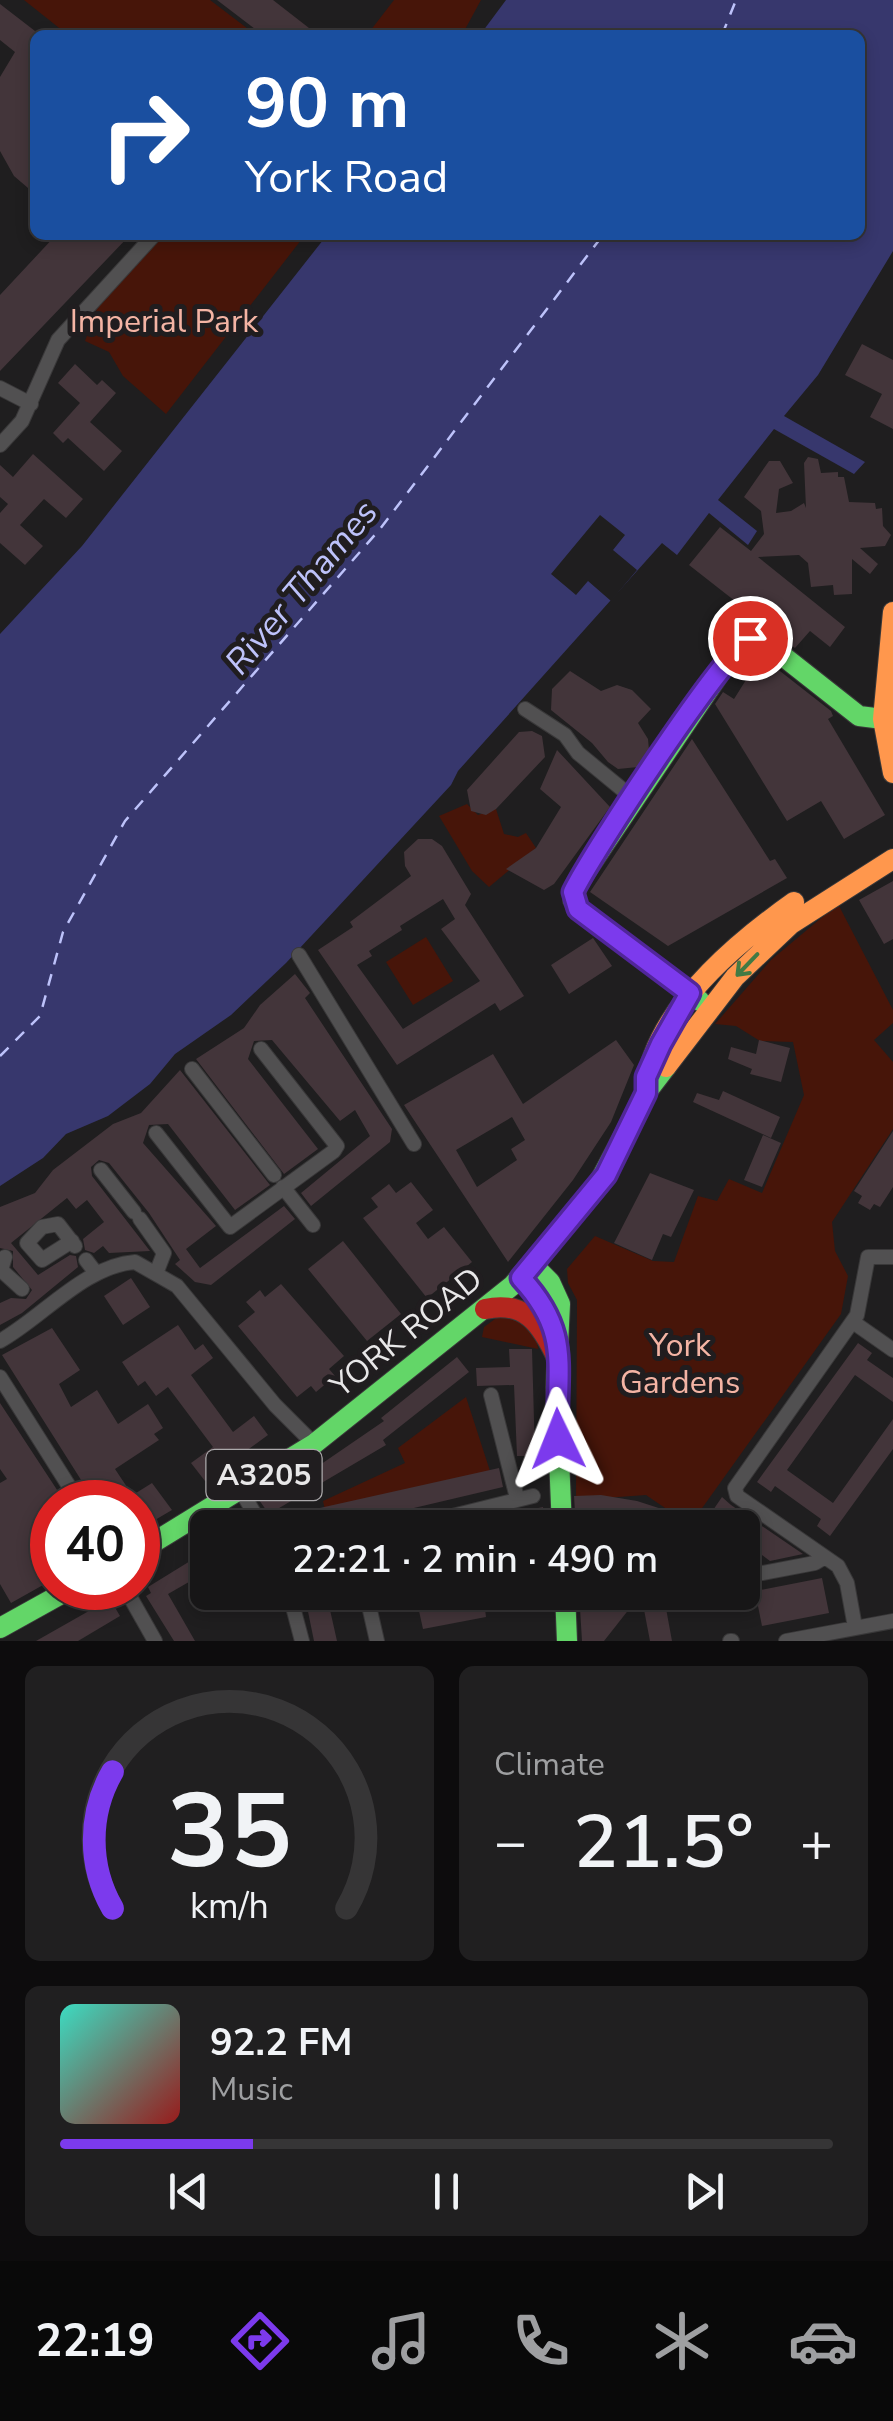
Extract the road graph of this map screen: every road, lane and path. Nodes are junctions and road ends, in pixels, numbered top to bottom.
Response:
1 (150, 240) edge
2 (0, 388) edge
3 (31, 404) junction
4 (0, 446) edge
5 (893, 612) edge
6 (526, 710) dead end
7 (883, 719) junction
8 (893, 773) edge
9 (634, 799) junction
10 (893, 842) edge
11 (893, 859) edge
12 (299, 954) dead end
13 (690, 993) junction
14 (709, 1008) junction
15 (261, 1049) dead end
16 (192, 1069) dead end
17 (646, 1093) junction
18 (156, 1133) dead end
19 (414, 1144) dead end
20 (101, 1170) dead end
21 (280, 1183) junction
22 (313, 1225) dead end
23 (16, 1248) junction
24 (887, 1255) edge
25 (157, 1271) junction
26 (527, 1271) junction
27 (22, 1289) dead end
28 (481, 1311) junction
29 (853, 1322) junction
30 (0, 1341) edge
31 (893, 1350) edge
32 (558, 1360) junction
33 (0, 1377) edge
34 (491, 1395) dead end
35 (314, 1444) junction
36 (65, 1480) edge
37 (240, 1489) junction
38 (560, 1494) junction
39 (529, 1497) junction
40 (253, 1510) edge
41 (477, 1510) edge
42 (561, 1510) edge
43 (160, 1538) edge
44 (826, 1557) junction
45 (760, 1573) edge
46 (30, 1607) edge
47 (137, 1610) edge
48 (294, 1610) edge
49 (370, 1610) edge
50 (566, 1610) edge
51 (3, 1619) edge
52 (893, 1621) edge
53 (855, 1628) junction
54 (812, 1639) edge
55 (155, 1641) edge
56 (302, 1641) edge
57 (377, 1641) edge
58 (567, 1641) edge
59 (786, 1641) edge

1 - 3 street
2 - 3 street
3 - 4 street
5 - 7 main road
6 - 9 street
7 - 8 main road
7 - 9 main road
9 - 13 main road
10 - 13 main road, YORK ROAD / A3205
11 -> 14 main road, YORK ROAD / A3205
12 - 19 street
13 - 14 main road
13 - 17 main road, YORK ROAD / A3205
14 - 17 main road, YORK ROAD / A3205
15 - 21 street
16 - 21 street
17 - 26 main road, YORK ROAD / A3205
18 - 21 street
20 - 25 street
21 - 22 street
23 - 23 street
23 - 27 street
24 - 29 street
25 - 30 street
25 - 35 street
26 - 28 main road, YORK ROAD / A3205
26 - 32 main road
28 - 32 main road
28 - 35 main road, YORK ROAD / A3205
29 - 31 street
29 - 44 street
32 - 38 main road
33 - 36 street
34 - 39 street
35 - 37 main road, YORK ROAD / A3205
37 - 40 street
37 - 43 main road, YORK ROAD / A3205
38 - 39 street
38 - 42 main road
39 - 41 street
44 - 45 street
44 - 53 street
46 - 51 main road
47 - 55 street
48 - 56 street
49 - 57 street
50 - 58 main road
52 - 53 street
53 - 54 street
54 - 59 street

